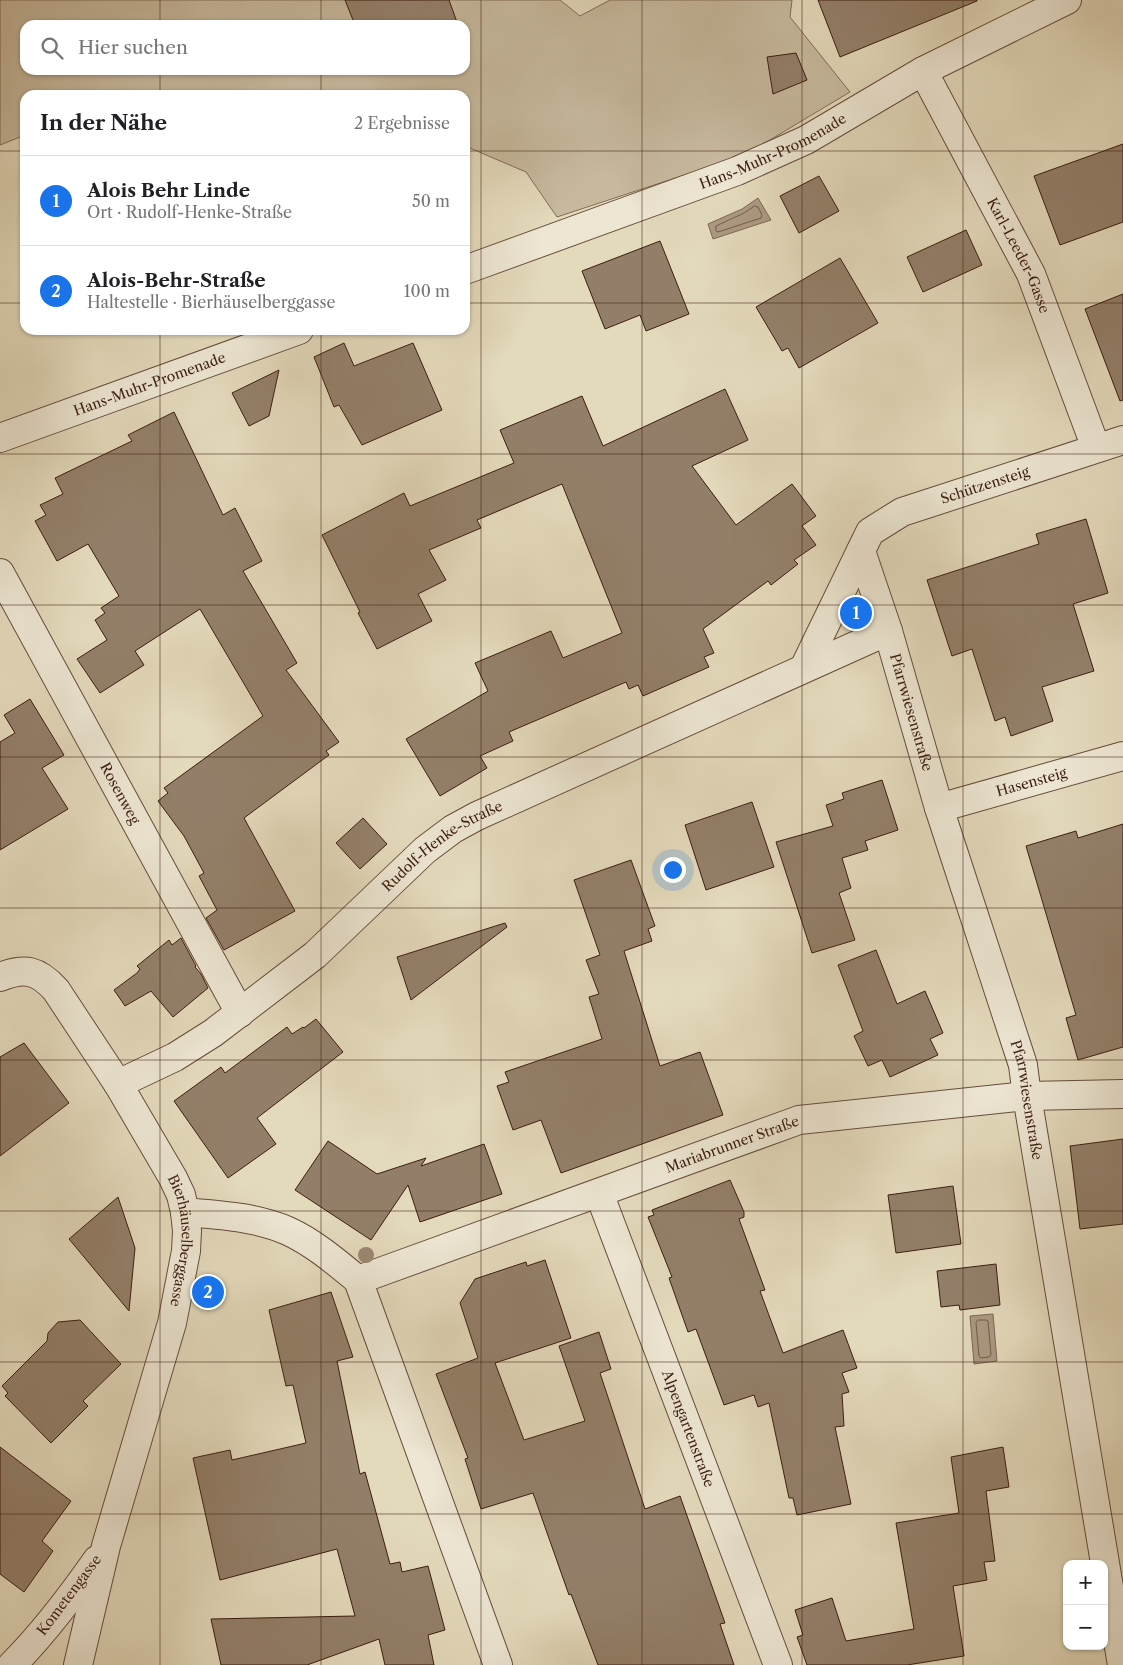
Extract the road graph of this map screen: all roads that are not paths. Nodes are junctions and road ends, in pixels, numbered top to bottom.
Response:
1 (1067, 0) edge
2 (923, 71) junction
3 (470, 268) edge
4 (285, 335) edge
5 (0, 438) edge
6 (1123, 440) edge
7 (1096, 448) junction
8 (861, 551) junction
9 (0, 573) edge
10 (888, 631) junction
11 (804, 668) junction
12 (1123, 756) edge
13 (940, 808) junction
14 (0, 977) edge
15 (240, 1013) junction
16 (118, 1084) junction
17 (1123, 1094) edge
18 (1027, 1096) junction
19 (599, 1193) junction
20 (185, 1212) junction
21 (358, 1280) junction
22 (106, 1546) junction
23 (12, 1665) edge
24 (78, 1665) edge
25 (498, 1665) edge
26 (778, 1665) edge
27 (1122, 1665) edge

1 - 2 street, Hans-Muhr-Promenade
2 - 3 street, Hans-Muhr-Promenade
2 - 7 street, Karl-Leeder-Gasse
4 - 5 street, Hans-Muhr-Promenade
6 - 7 street, Schützensteig
7 - 8 street, Schützensteig
8 - 10 street, Pfarrwiesenstraße
8 - 11 street
9 - 15 street, Rosenweg
10 - 11 street, Rudolf-Henke-Straße
10 - 13 street, Pfarrwiesenstraße
11 - 15 street, Rudolf-Henke-Straße
12 - 13 street, Hasensteig
13 - 18 street, Pfarrwiesenstraße
14 - 16 street, Bierhäuselberggasse
15 - 16 street, Rudolf-Henke-Straße
16 - 20 street, Bierhäuselberggasse
17 - 18 street, Mariabrunner Straße
18 - 19 street, Mariabrunner Straße
18 - 27 street, Pfarrwiesenstraße
19 - 21 street, Mariabrunner Straße
19 - 26 street, Alpengartenstraße
20 - 21 street
20 - 22 street, Bierhäuselberggasse
21 - 25 street
22 - 23 street, Kometengasse
22 - 24 street, Bierhäuselberggasse

